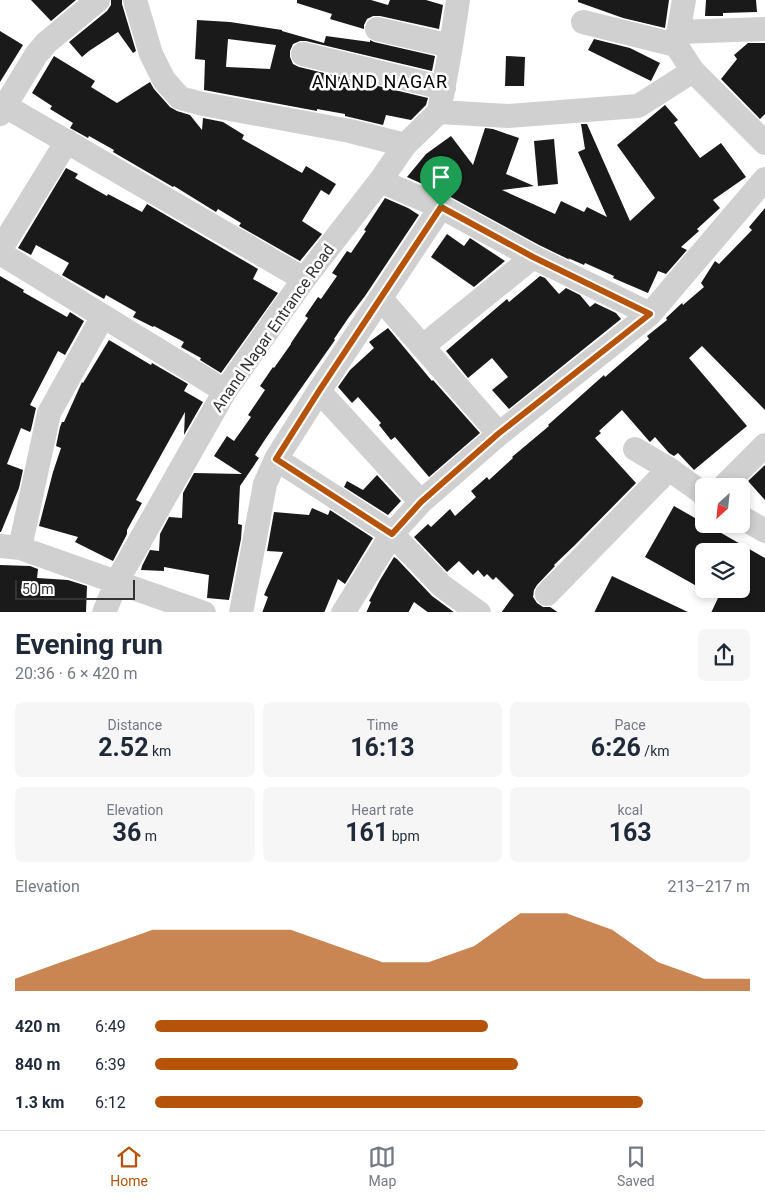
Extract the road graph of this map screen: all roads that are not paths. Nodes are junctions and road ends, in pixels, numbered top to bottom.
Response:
1 (98, 0) edge
2 (135, 0) edge
3 (458, 0) edge
4 (684, 0) edge
5 (583, 22) dead end
6 (377, 29) dead end
7 (765, 29) edge
8 (677, 38) junction
9 (451, 46) junction
10 (303, 54) dead end
11 (694, 71) junction
12 (444, 88) junction
13 (3, 110) edge
14 (439, 112) junction
15 (67, 141) junction
16 (765, 143) edge
17 (405, 146) junction
18 (765, 179) edge
19 (380, 181) junction
20 (441, 207) junction
21 (0, 251) edge
22 (533, 257) junction
23 (304, 279) junction
24 (381, 299) junction
25 (650, 314) junction
26 (103, 316) junction
27 (423, 346) junction
28 (225, 391) junction
29 (319, 391) junction
30 (498, 434) junction
31 (765, 445) edge
32 (635, 449) dead end
33 (276, 459) junction
34 (669, 470) junction
35 (732, 478) edge
36 (695, 488) edge
37 (421, 502) junction
38 (750, 522) edge
39 (765, 531) edge
40 (392, 534) junction
41 (10, 547) edge
42 (116, 582) junction
43 (547, 594) dead end
44 (104, 612) edge
45 (204, 612) edge
46 (241, 612) edge
47 (343, 612) edge
48 (479, 612) edge

1 - 13 street
2 - 17 street
3 - 9 street
4 - 8 street
5 - 8 street
6 - 9 street
7 - 8 street
8 - 11 street
9 - 12 street
10 - 12 street
11 - 14 street
11 - 16 street
12 - 14 street
13 - 15 street
14 - 17 street, Anand Nagar Entrance Road
15 - 21 street
15 - 23 street
17 - 19 street, Anand Nagar Entrance Road
18 - 25 street
19 - 20 street
19 - 23 street, Anand Nagar Entrance Road
20 - 22 street
20 - 24 street
21 - 26 street
22 - 25 street
22 - 27 street
23 - 28 street, Anand Nagar Entrance Road
24 - 27 street
24 - 29 street
25 - 30 street
26 - 28 street
26 - 41 street
27 - 30 street
28 - 42 street, Anand Nagar Entrance Road
29 - 33 street
29 - 37 street
30 - 37 street
31 - 35 street
32 - 34 street
33 - 40 street
33 - 46 street
34 - 36 street
34 - 43 street
37 - 40 street
38 - 39 street
40 - 47 street
40 - 48 street
41 - 42 street
42 - 44 street, Anand Nagar Entrance Road
42 - 45 street

